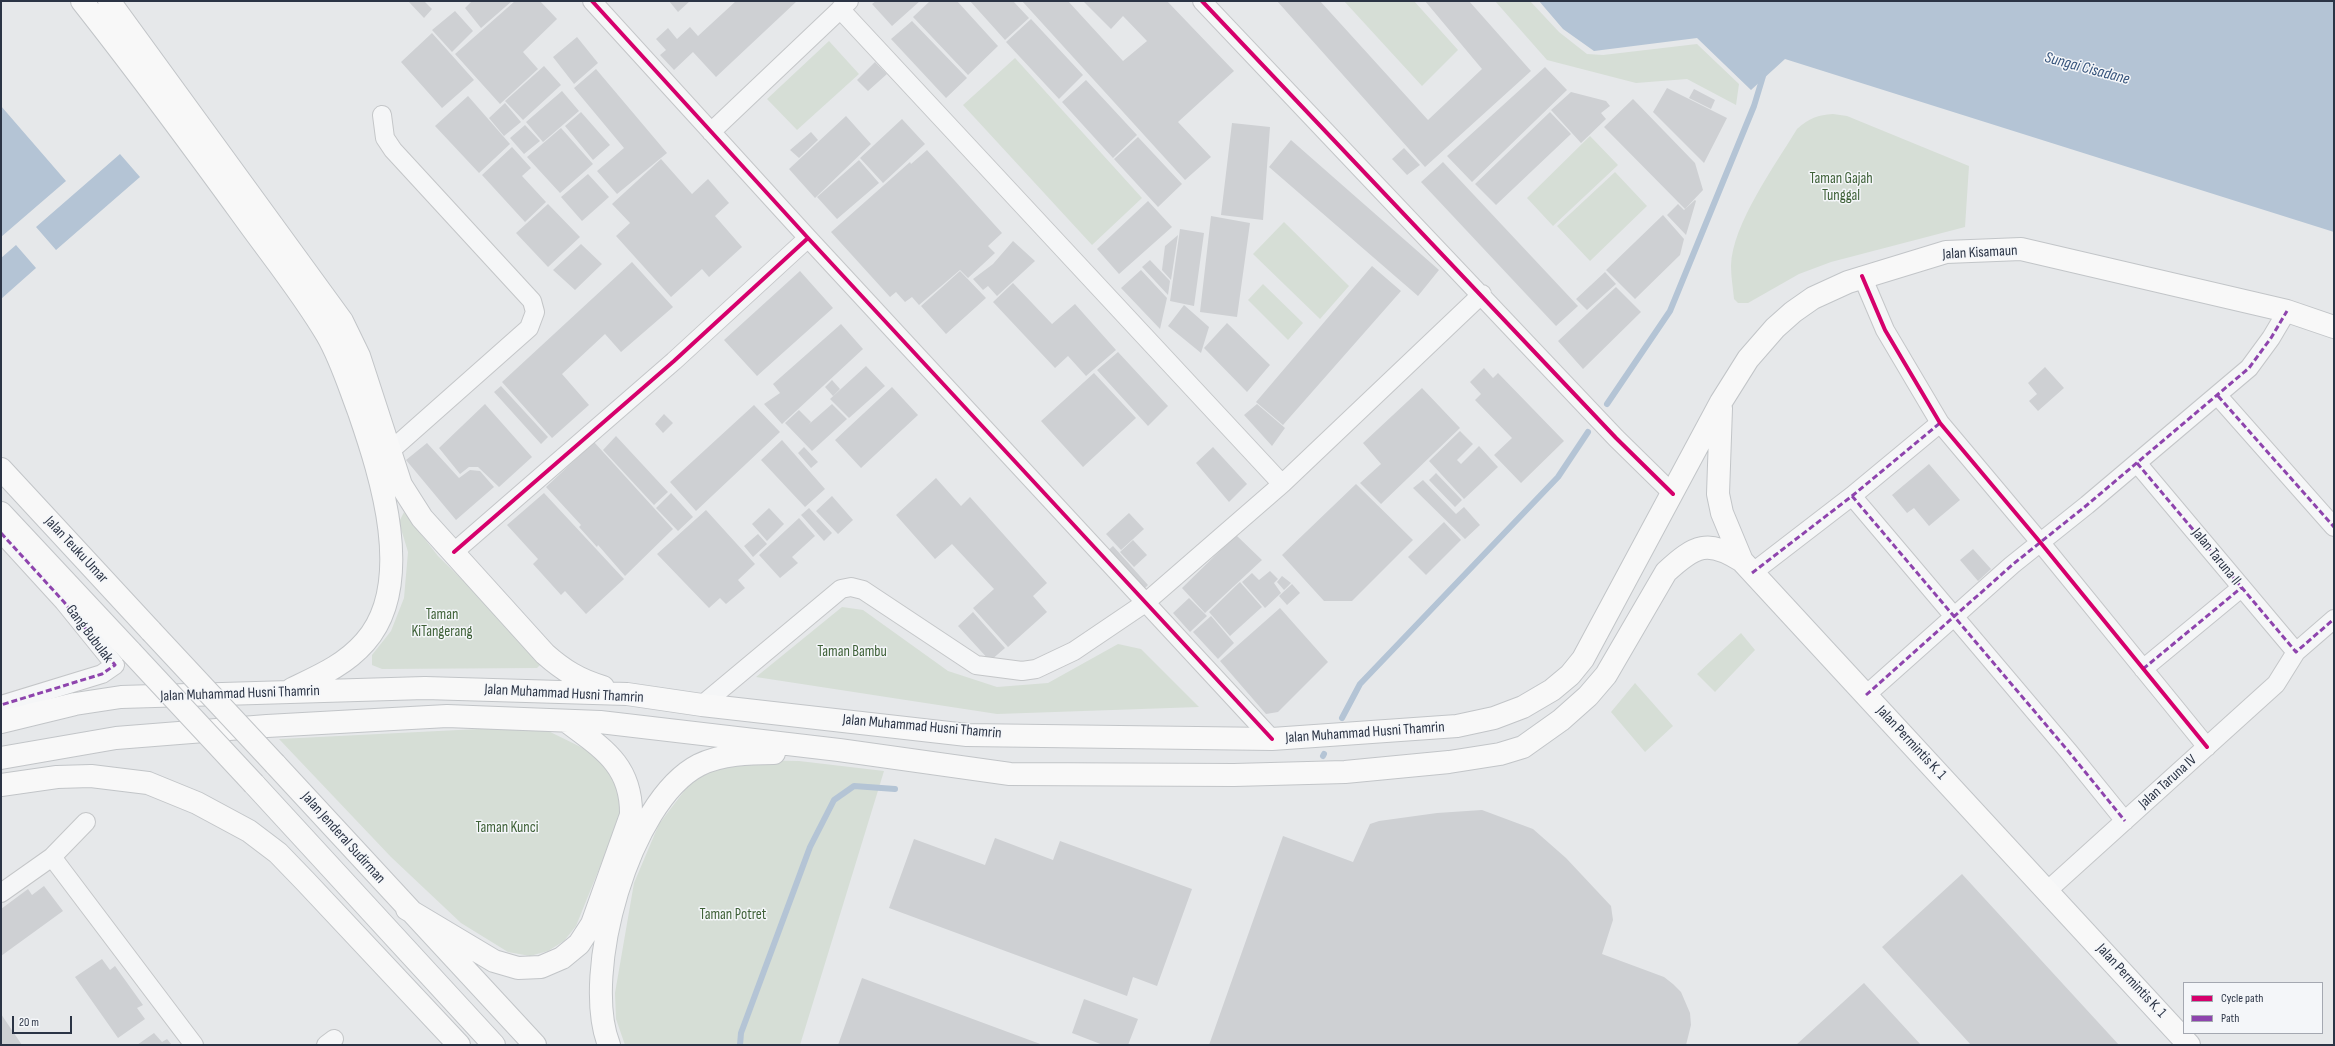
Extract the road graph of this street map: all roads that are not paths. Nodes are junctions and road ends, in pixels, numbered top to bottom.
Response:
1 (82, 1) edge
2 (109, 1) edge
3 (592, 1) edge
4 (1202, 1) edge
5 (844, 5) edge
6 (382, 116) dead end
7 (711, 132) junction
8 (808, 238) junction
9 (1862, 276) junction
10 (1482, 294) junction
11 (2287, 311) junction
12 (2334, 326) edge
13 (2218, 396) junction
14 (1721, 402) junction
15 (1940, 423) junction
16 (389, 452) junction
17 (2137, 463) junction
18 (1, 469) edge
19 (1282, 484) junction
20 (1672, 494) junction
21 (1852, 496) junction
22 (1, 513) edge
23 (2334, 527) edge
24 (1, 532) edge
25 (2040, 542) junction
26 (454, 552) junction
27 (1747, 567) junction
28 (2242, 588) junction
29 (1145, 603) junction
30 (1953, 615) junction
31 (2334, 619) edge
32 (151, 631) joint
33 (132, 652) joint
34 (2296, 652) junction
35 (2143, 670) junction
36 (284, 693) junction
37 (627, 694) junction
38 (1866, 695) junction
39 (1, 705) edge
40 (702, 705) junction
41 (566, 721) junction
42 (1, 722) edge
43 (978, 735) junction
44 (1272, 739) junction
45 (2207, 747) junction
46 (839, 750) junction
47 (1, 758) edge
48 (976, 771) junction
49 (1, 785) edge
50 (2125, 821) junction
51 (86, 822) dead end
52 (52, 857) junction
53 (2047, 892) junction
54 (1, 893) edge
55 (407, 909) junction
56 (194, 1045) edge
57 (459, 1045) edge
58 (494, 1045) edge
59 (535, 1045) edge
60 (609, 1045) edge
61 (2189, 1045) edge

1 - 36 main road
2 - 16 main road
3 - 7 street
4 - 10 street
5 - 7 street
5 - 19 street
6 - 16 street
7 - 8 street
8 - 26 street
8 - 29 street
9 - 11 main road, Jalan Kisamaun
9 - 14 main road, Jalan Kisamaun
9 - 15 street
10 - 19 street
10 - 20 street
11 - 12 main road, Jalan Kisamaun
11 - 13 street
13 - 17 street
13 - 23 street
14 - 20 main road, Jalan Muhammad Husni Thamrin
14 - 27 main road, Jalan Permintis K. 1
15 - 21 street
15 - 25 street
16 - 26 main road
17 - 25 street
17 - 28 street, Jalan Taruna II
18 - 32 main road, Jalan Teuku Umar
19 - 29 street
20 - 44 main road, Jalan Muhammad Husni Thamrin
21 - 27 street
21 - 30 street
22 - 33 main road, Jalan Teuku Umar
24 - 39 street, Gang Bubulak
25 - 30 street
25 - 35 street
26 - 37 main road
27 - 38 main road, Jalan Permintis K. 1
27 - 48 main road, Jalan Muhammad Husni Thamrin
28 - 34 street, Jalan Taruna II
28 - 35 street
29 - 40 street
29 - 44 street
30 - 38 street
30 - 50 street
31 - 34 street, Jalan Taruna IV
32 - 55 main road, Jalan Jenderal Sudirman, bridge
33 - 58 main road, Jalan Jenderal Sudirman, bridge
34 - 45 street, Jalan Taruna IV
35 - 45 street
36 - 37 main road, Jalan Muhammad Husni Thamrin
36 - 42 main road, Jalan Muhammad Husni Thamrin
37 - 40 main road, Jalan Muhammad Husni Thamrin
38 - 53 main road, Jalan Permintis K. 1
40 - 43 main road, Jalan Muhammad Husni Thamrin
41 - 46 main road, Jalan Muhammad Husni Thamrin
41 - 47 main road, Jalan Muhammad Husni Thamrin
41 - 55 main road
43 - 44 main road, Jalan Muhammad Husni Thamrin
43 - 48 main road
45 - 50 street, Jalan Taruna IV
46 - 48 main road, Jalan Muhammad Husni Thamrin
46 - 60 main road
49 - 57 main road
50 - 53 street, Jalan Taruna IV
51 - 52 street
52 - 54 street
52 - 56 street
53 - 61 main road, Jalan Permintis K. 1
55 - 59 main road, Jalan Jenderal Sudirman

